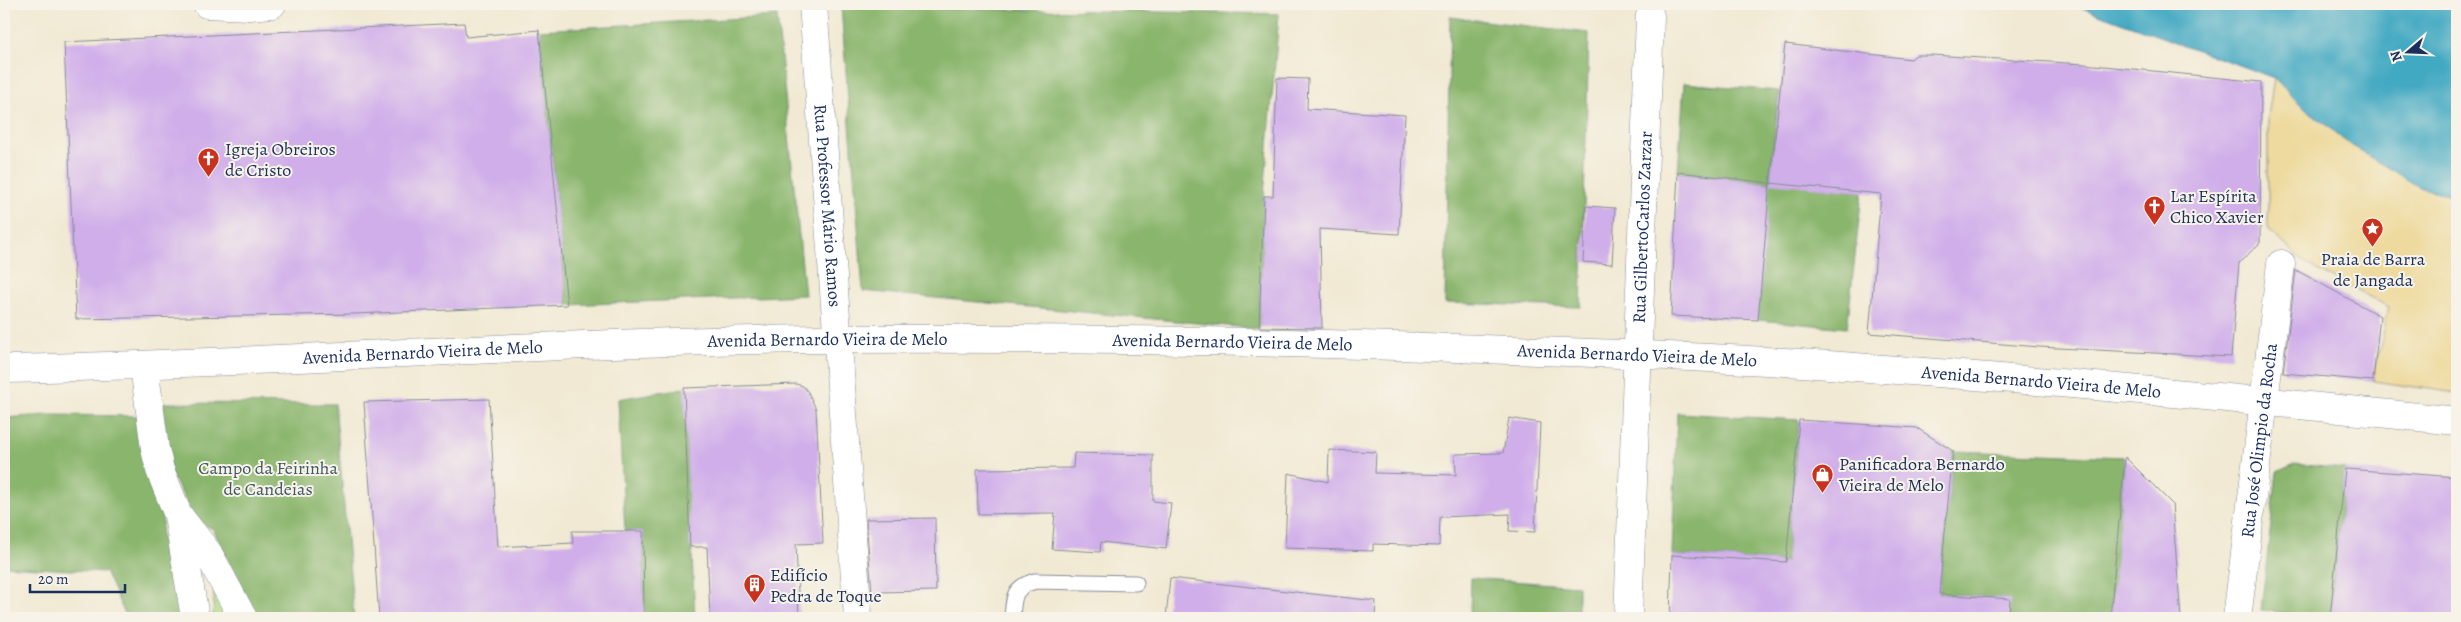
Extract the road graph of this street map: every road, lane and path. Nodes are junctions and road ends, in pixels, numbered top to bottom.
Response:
1 (207, 4) edge
2 (272, 4) edge
3 (812, 4) edge
4 (1650, 16) dead end
5 (2282, 264) dead end
6 (836, 339) junction
7 (1636, 355) junction
8 (144, 366) junction
9 (4, 370) edge
10 (2265, 401) junction
11 (2457, 421) edge
12 (178, 515) junction
13 (1136, 583) dead end
14 (195, 618) edge
15 (243, 618) edge
16 (858, 618) edge
17 (1012, 618) edge
18 (1628, 618) edge
19 (2238, 618) edge

1 - 2 main road
3 - 6 main road, Rua Professor Mário Ramos
4 - 7 main road, Rua GilbertoCarlos Zarzar
5 - 10 main road, Rua José Olimpio da Rocha
6 - 7 main road, Avenida Bernardo Vieira de Melo
6 - 8 main road, Avenida Bernardo Vieira de Melo
6 - 16 main road, Rua Professor Mário Ramos
7 - 10 main road, Avenida Bernardo Vieira de Melo
7 - 18 main road, Rua GilbertoCarlos Zarzar
8 - 9 main road, Avenida Bernardo Vieira de Melo
8 - 12 main road
10 - 11 main road, Avenida Bernardo Vieira de Melo
10 - 19 main road, Rua José Olimpio da Rocha
12 - 14 main road
12 - 15 main road
13 - 17 lane

